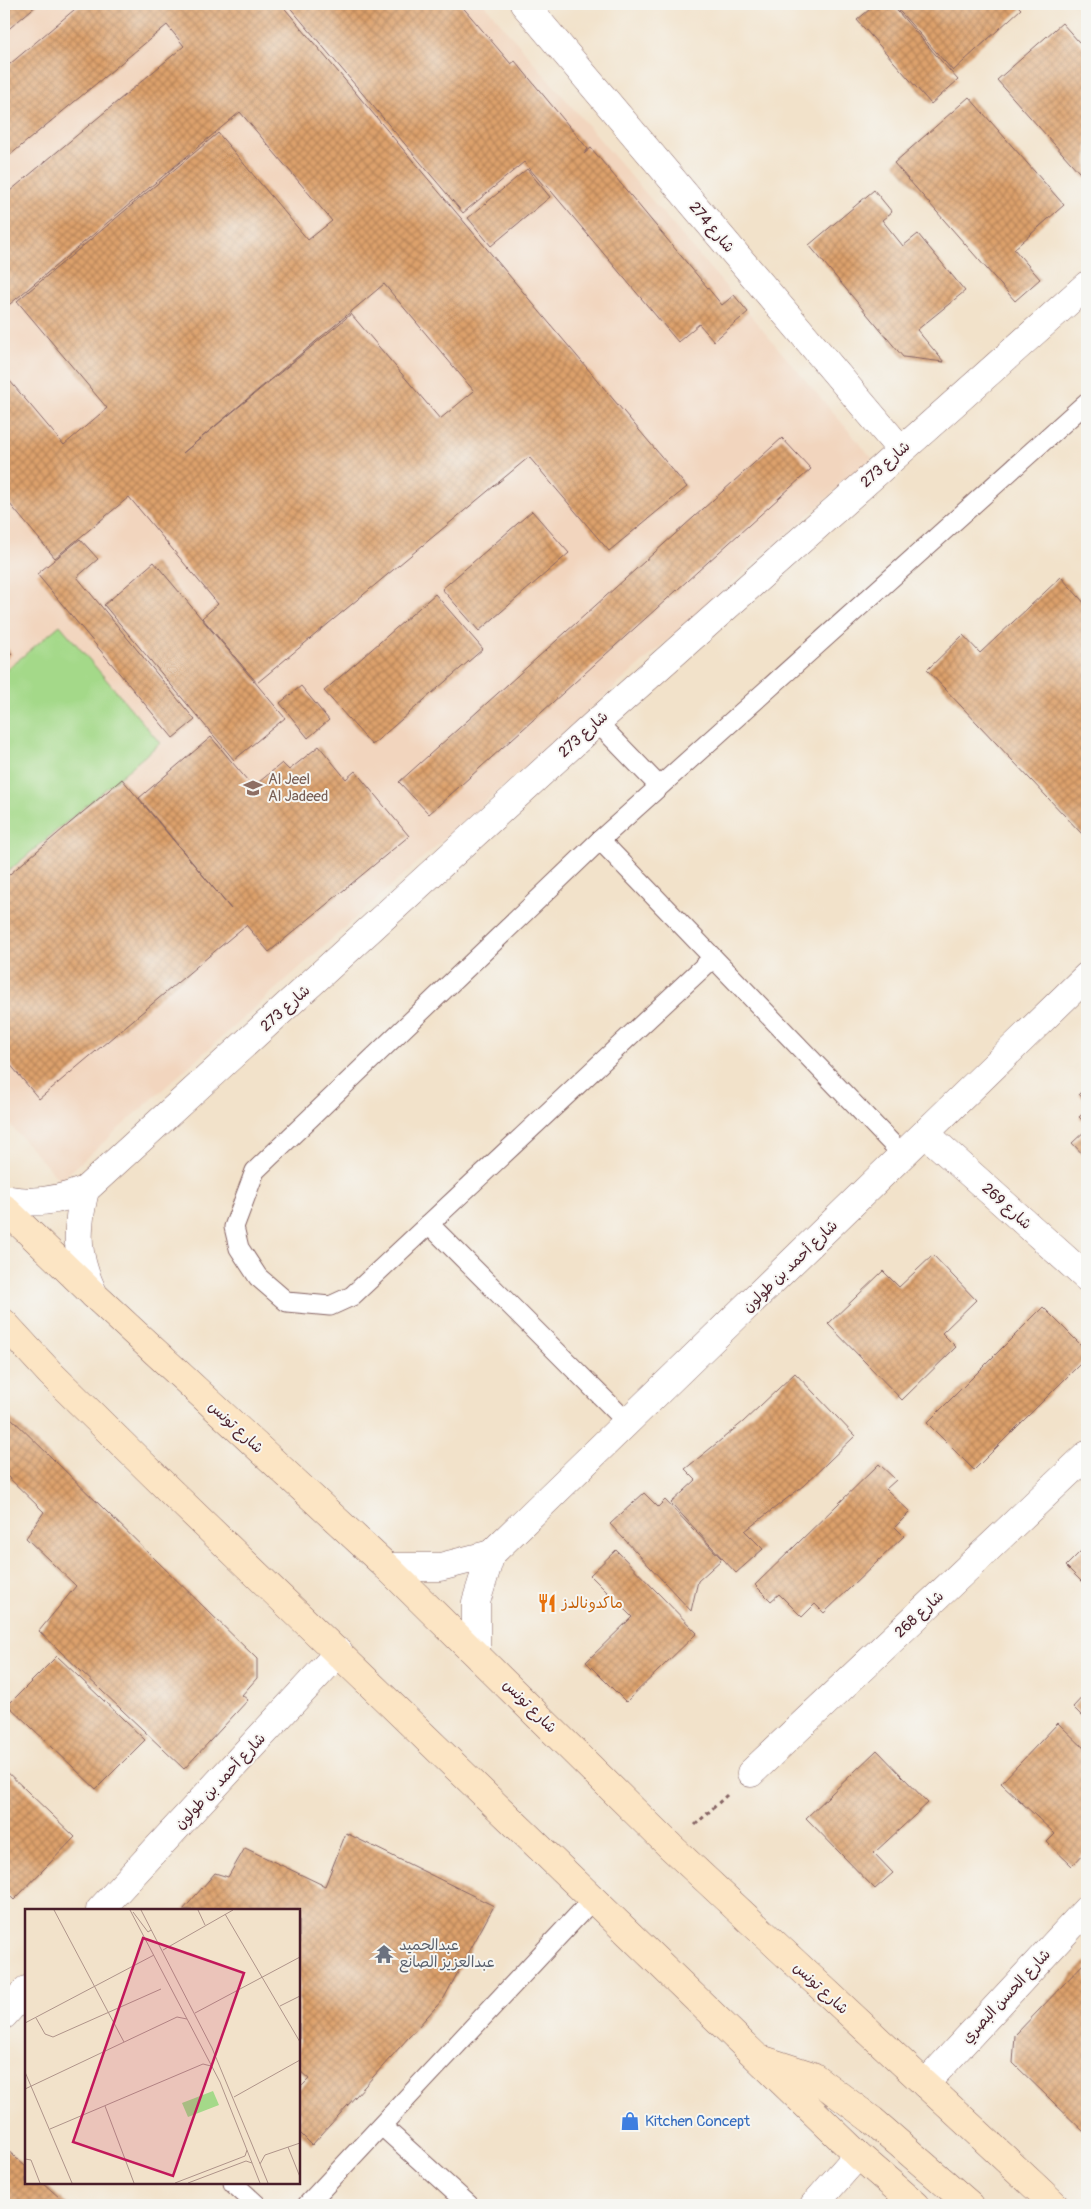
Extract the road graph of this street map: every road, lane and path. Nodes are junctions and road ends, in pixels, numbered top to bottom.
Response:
1 (524, 4) edge
2 (1087, 285) edge
3 (1084, 409) edge
4 (901, 450) junction
5 (597, 722) junction
6 (660, 786) junction
7 (600, 840) junction
8 (713, 958) junction
9 (1087, 976) edge
10 (926, 1134) junction
11 (904, 1156) junction
12 (85, 1190) junction
13 (4, 1199) edge
14 (4, 1208) edge
15 (429, 1224) junction
16 (1087, 1278) edge
17 (94, 1295) junction
18 (4, 1323) edge
19 (628, 1423) junction
20 (1087, 1455) edge
21 (491, 1554) junction
22 (387, 1567) junction
23 (339, 1652) junction
24 (476, 1653) junction
25 (750, 1773) joint
26 (671, 1847) junction
27 (594, 1898) junction
28 (101, 1909) edge
29 (1087, 1909) edge
30 (25, 1991) edge
31 (4, 2015) edge
32 (758, 2058) junction
33 (925, 2084) junction
34 (382, 2126) junction
35 (858, 2155) junction
36 (234, 2184) edge
37 (1028, 2194) edge
38 (257, 2205) edge
39 (308, 2205) edge
40 (468, 2205) edge
41 (814, 2205) edge
42 (916, 2205) edge
43 (970, 2205) edge
44 (1055, 2205) edge

1 - 4 street, شارع 274
2 - 4 street, شارع 273
3 - 6 lane
4 - 5 street, شارع 273
5 - 6 lane
5 - 12 street, شارع 273
6 - 7 lane
7 - 8 lane
7 - 15 lane
8 - 11 lane
8 - 15 lane
9 - 10 street, شارع أحمد بن طولون
10 - 11 street, شارع أحمد بن طولون
10 - 16 street, شارع 269
11 - 19 street, شارع أحمد بن طولون
12 - 13 street, شارع 273
12 - 17 street
14 - 17 main road, شارع تونس
15 - 19 lane
17 - 22 main road, شارع تونس
18 - 23 main road
19 - 21 street, شارع أحمد بن طولون
20 - 25 street, شارع 268
21 - 22 street, شارع أحمد بن طولون
21 - 24 street, شارع أحمد بن طولون
22 - 24 main road, شارع تونس
23 - 27 main road
23 - 28 street, شارع أحمد بن طولون
24 - 26 main road, شارع تونس
25 - 26 path
26 - 33 main road, شارع تونس
27 - 32 main road
27 - 34 lane
29 - 33 street, شارع الحسن البصري
30 - 31 street
32 - 35 main road
32 - 43 main road
33 - 37 main road, شارع تونس
34 - 39 lane
34 - 40 lane
35 - 41 street
35 - 42 main road
36 - 38 lane
37 - 44 main road, شارع تونس

